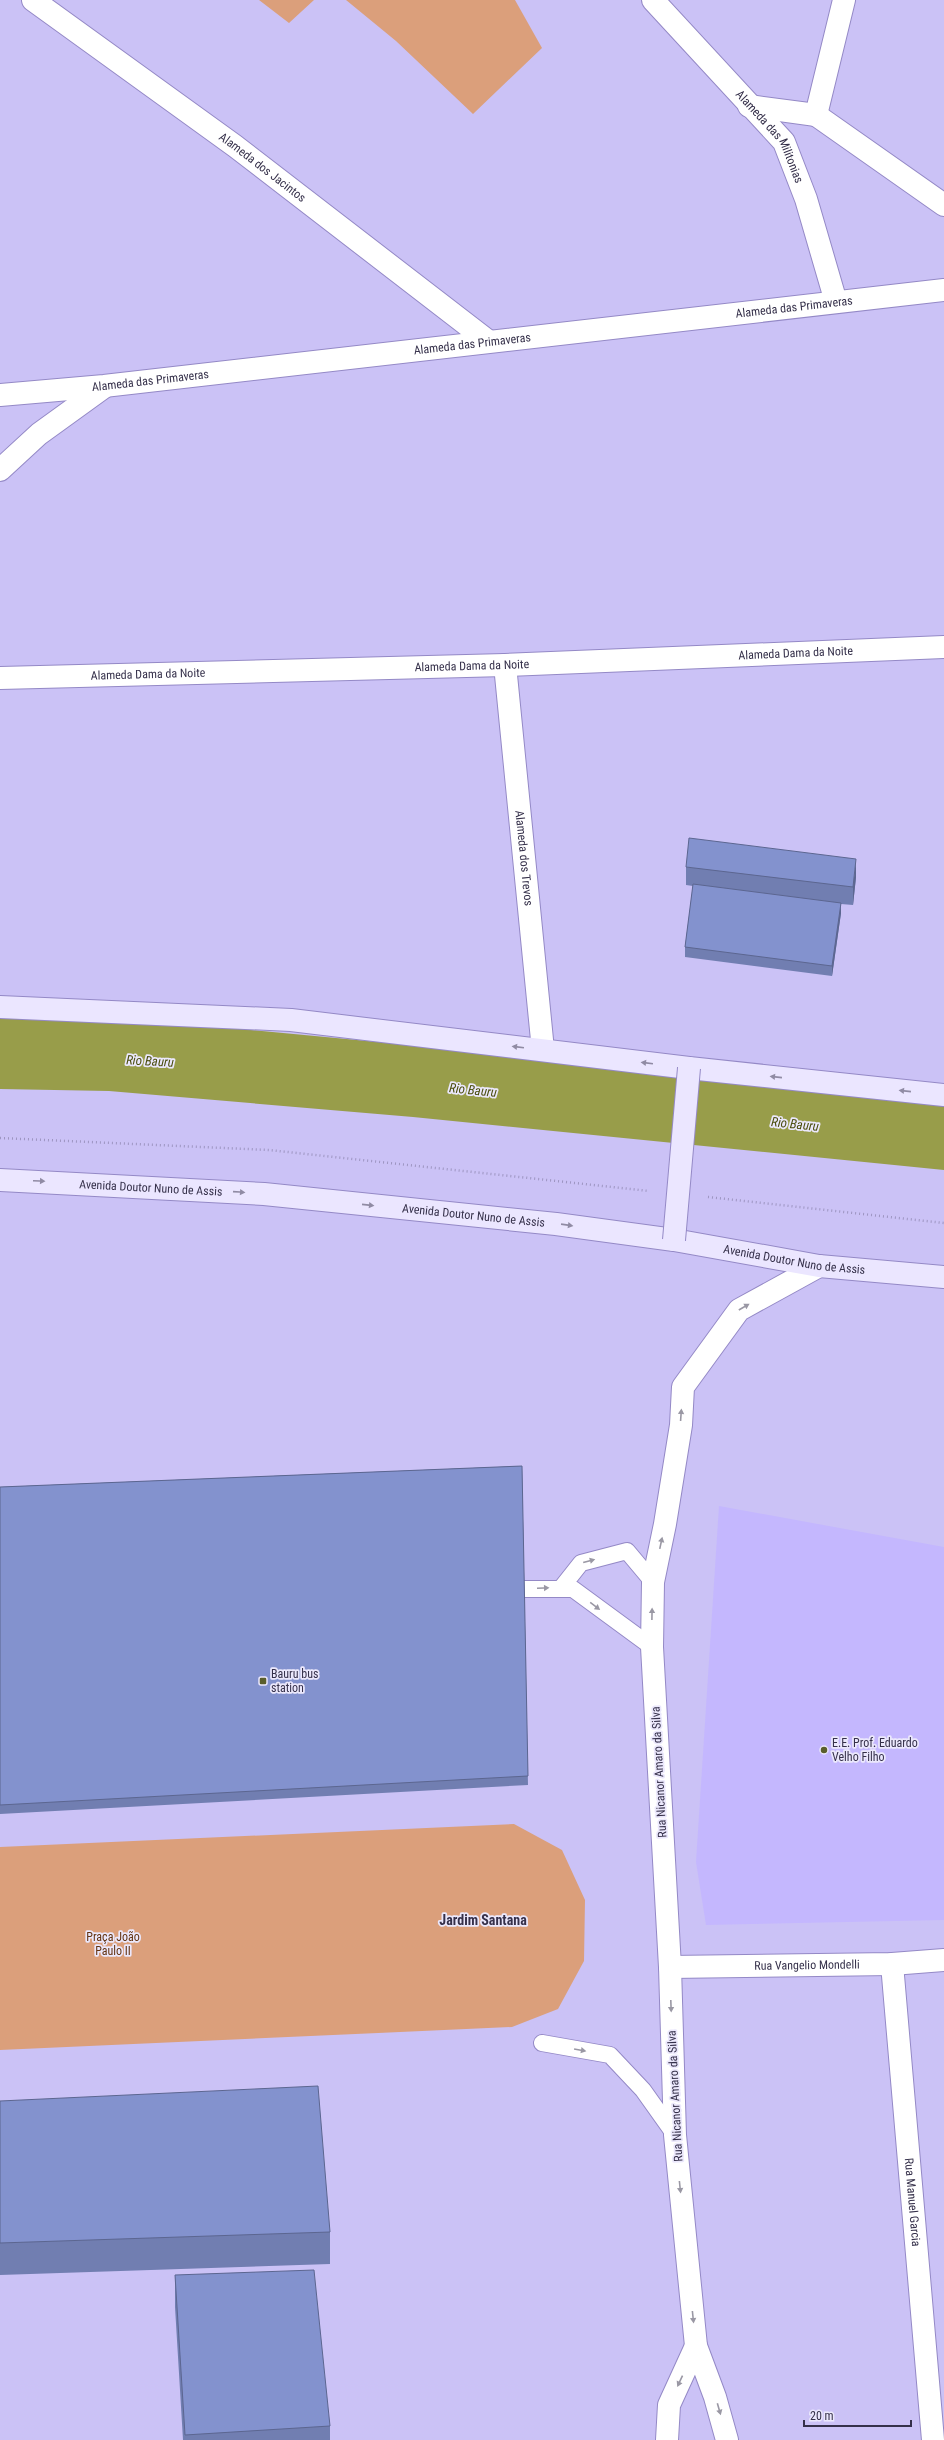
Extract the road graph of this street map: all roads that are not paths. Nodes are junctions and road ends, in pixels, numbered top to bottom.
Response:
1 (32, 0) edge
2 (653, 0) edge
3 (844, 0) edge
4 (749, 106) junction
5 (816, 115) junction
6 (944, 205) edge
7 (944, 290) edge
8 (836, 302) junction
9 (488, 341) junction
10 (104, 386) junction
11 (0, 395) edge
12 (0, 470) edge
13 (944, 647) edge
14 (505, 665) junction
15 (0, 678) edge
16 (4, 1005) edge
17 (543, 1050) junction
18 (690, 1068) junction
19 (944, 1094) edge
20 (0, 1180) edge
21 (674, 1240) junction
22 (819, 1266) junction
23 (944, 1277) edge
24 (653, 1582) junction
25 (562, 1587) junction
26 (490, 1589) edge
27 (652, 1647) junction
28 (944, 1960) edge
29 (892, 1964) junction
30 (670, 1967) junction
31 (542, 2043) dead end
32 (675, 2135) junction
33 (696, 2346) junction
34 (667, 2440) edge
35 (727, 2440) edge
36 (933, 2440) edge

1 - 9 street, Alameda dos Jacintos
2 - 4 street, Alameda das Militonias
3 - 5 street
4 - 5 street
4 - 8 street, Alameda das Militonias
5 - 6 street
7 - 8 street, Alameda das Primaveras
8 - 9 street, Alameda das Primaveras
9 - 10 street, Alameda das Primaveras
10 - 11 street, Alameda das Primaveras
10 - 12 street
13 - 14 street, Alameda Dama da Noite
14 - 15 street, Alameda Dama da Noite
14 - 17 street, Alameda dos Trevos
17 -> 16 main road
18 -> 17 main road
19 -> 18 main road
18 - 21 main road, bridge
20 -> 21 main road, Avenida Doutor Nuno de Assis
21 - 22 main road, Avenida Doutor Nuno de Assis
22 - 23 main road, Avenida Doutor Nuno de Assis
24 -> 22 street, Rua Nicanor Amaro da Silva
25 -> 24 lane
27 -> 24 street, Rua Nicanor Amaro da Silva
26 -> 25 lane
25 -> 27 lane
27 - 30 street, Rua Nicanor Amaro da Silva
28 - 29 street, Rua Vangelio Mondelli
29 - 30 street, Rua Vangelio Mondelli
29 - 36 street, Rua Manuel Garcia
30 -> 32 street, Rua Nicanor Amaro da Silva
31 -> 32 lane
32 -> 33 street, Rua Nicanor Amaro da Silva
33 -> 34 street
33 -> 35 street, Rua Nicanor Amaro da Silva

